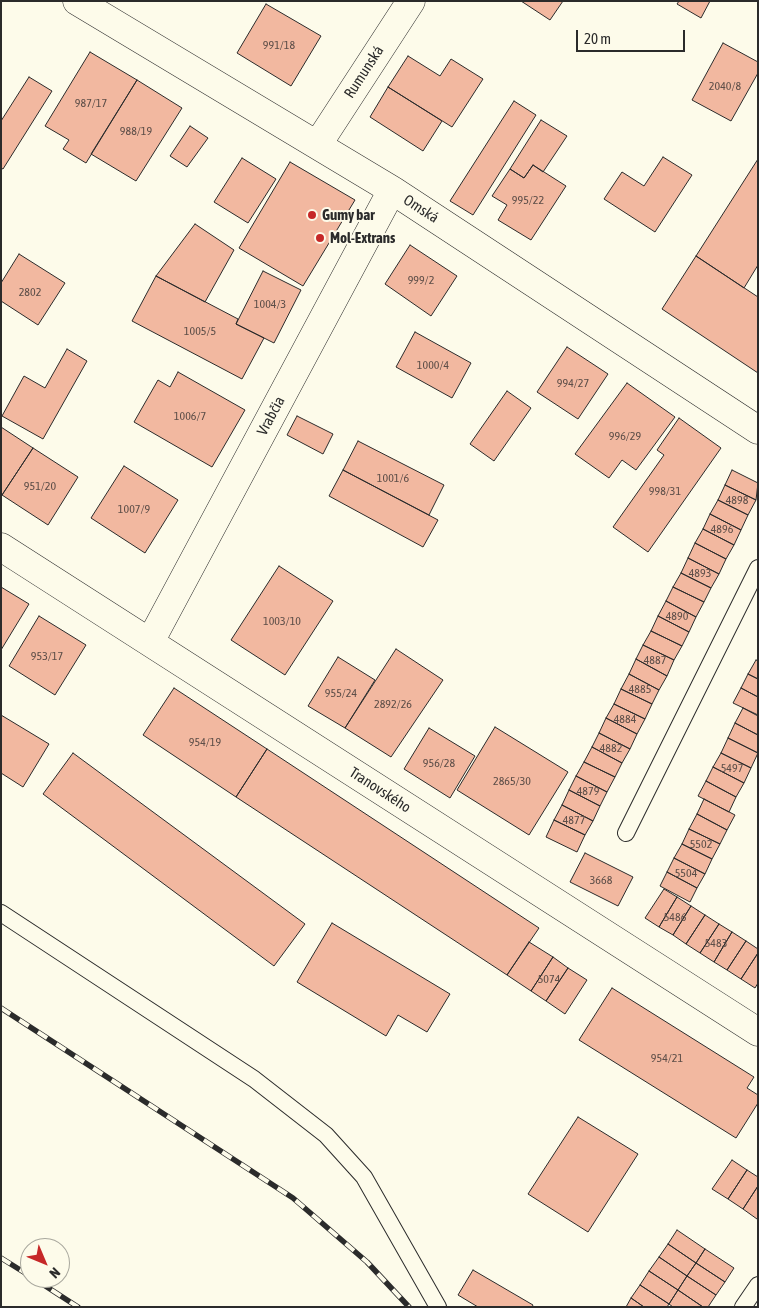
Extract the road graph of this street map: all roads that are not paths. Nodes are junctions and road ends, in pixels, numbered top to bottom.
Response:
1 (77, 1) edge
2 (410, 1) edge
3 (318, 144) junction
4 (392, 190) junction
5 (758, 430) edge
6 (1, 547) edge
7 (758, 568) edge
8 (150, 642) junction
9 (626, 832) dead end
10 (1, 913) edge
11 (758, 1032) edge
12 (758, 1285) edge
13 (438, 1307) edge
14 (743, 1307) edge

1 - 3 street, Omská
2 - 3 street, Rumunská
3 - 4 street, Omská
4 - 5 street, Omská
4 - 8 street, Vrabčia
6 - 8 street, Tranovského
7 - 9 lane
8 - 11 street, Tranovského
10 - 13 lane
12 - 14 lane

